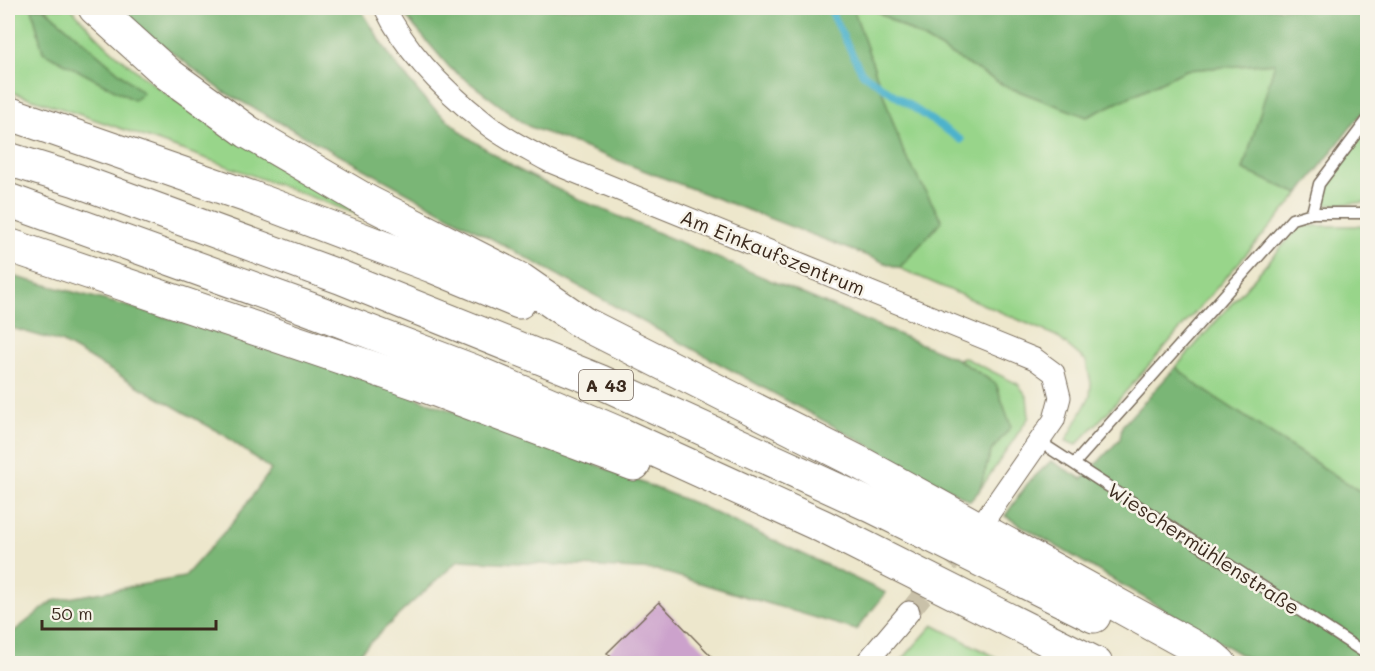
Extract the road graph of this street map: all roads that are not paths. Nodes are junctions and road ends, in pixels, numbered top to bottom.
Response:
1 (95, 8) edge
2 (385, 8) edge
3 (8, 113) edge
4 (1368, 118) edge
5 (8, 159) edge
6 (8, 200) edge
7 (1312, 213) junction
8 (1368, 213) edge
9 (8, 245) edge
10 (583, 322) junction
11 (1040, 442) junction
12 (1075, 463) junction
13 (988, 515) dead end
14 (909, 612) tunnel mouth
15 (1030, 630) junction
16 (1368, 655) edge
17 (864, 663) edge
18 (1096, 663) edge
19 (1183, 663) edge
20 (1220, 663) edge

1 - 10 highway
2 - 11 street, Am Einkaufszentrum
3 - 10 highway
4 - 7 lane
5 - 19 highway, A 43
6 - 15 highway, A 43
7 - 8 lane
7 - 12 lane
9 - 15 highway
10 - 20 highway
11 - 12 lane, Wieschermühlenstraße
11 - 13 street, Am Einkaufszentrum
12 - 16 lane, Wieschermühlenstraße
14 - 17 street
15 - 18 highway, A 43

